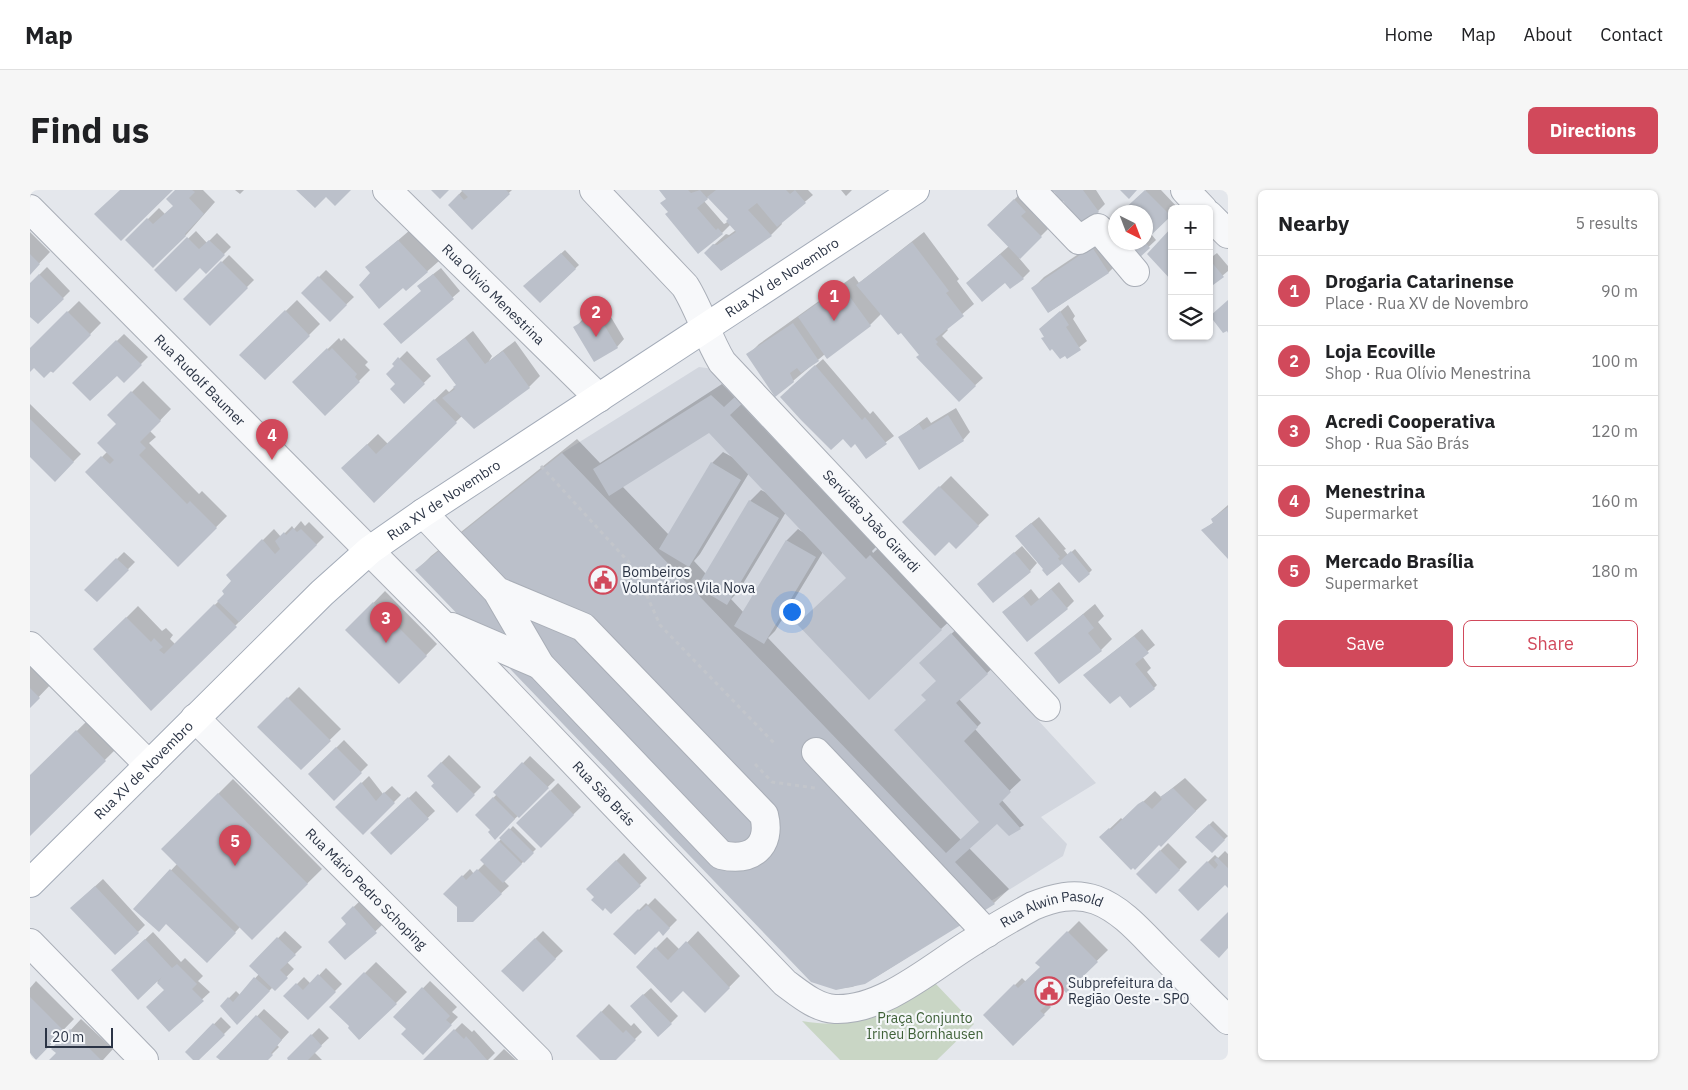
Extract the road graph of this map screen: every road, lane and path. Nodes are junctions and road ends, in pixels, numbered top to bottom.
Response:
1 (387, 190) edge
2 (594, 190) edge
3 (915, 190) edge
4 (1031, 190) edge
5 (1185, 190) edge
6 (1199, 205) edge
7 (30, 209) edge
8 (1213, 219) edge
9 (1228, 234) edge
10 (1135, 272) dead end
11 (705, 328) junction
12 (599, 398) junction
13 (524, 447) junction
14 (423, 513) junction
15 (370, 550) junction
16 (497, 591) junction
17 (441, 623) junction
18 (30, 646) edge
19 (540, 664) junction
20 (1046, 707) dead end
21 (195, 718) junction
22 (775, 744) dead end
23 (816, 752) dead end
24 (149, 765) junction
25 (30, 883) edge
26 (987, 933) junction
27 (30, 943) edge
28 (853, 1008) joint
29 (1228, 1020) edge
30 (144, 1060) edge
31 (538, 1060) edge

1 - 12 street, Rua Olívio Menestrina
2 - 11 street, Servidão João Girardi
3 - 11 main road, Rua XV de Novembro
4 - 10 street
5 - 6 street
7 - 15 street, Rua Rudolf Baumer
8 - 9 street
11 - 12 main road, Rua XV de Novembro
11 - 20 street, Servidão João Girardi
12 - 13 main road, Rua XV de Novembro
13 - 14 main road, Rua XV de Novembro
13 - 22 path
14 - 15 main road, Rua XV de Novembro
14 - 16 street
15 - 17 street, Rua São Brás
15 - 21 main road, Rua XV de Novembro
16 - 19 street
16 - 19 street
17 - 19 street
17 - 28 street, Rua São Brás
18 - 24 street
21 - 24 main road, Rua XV de Novembro
21 - 31 street, Rua Mário Pedro Schoping
23 - 26 street
24 - 25 main road, Rua XV de Novembro
26 - 28 street, Rua Alwin Pasold
26 - 29 street, Rua Alwin Pasold
27 - 30 street

